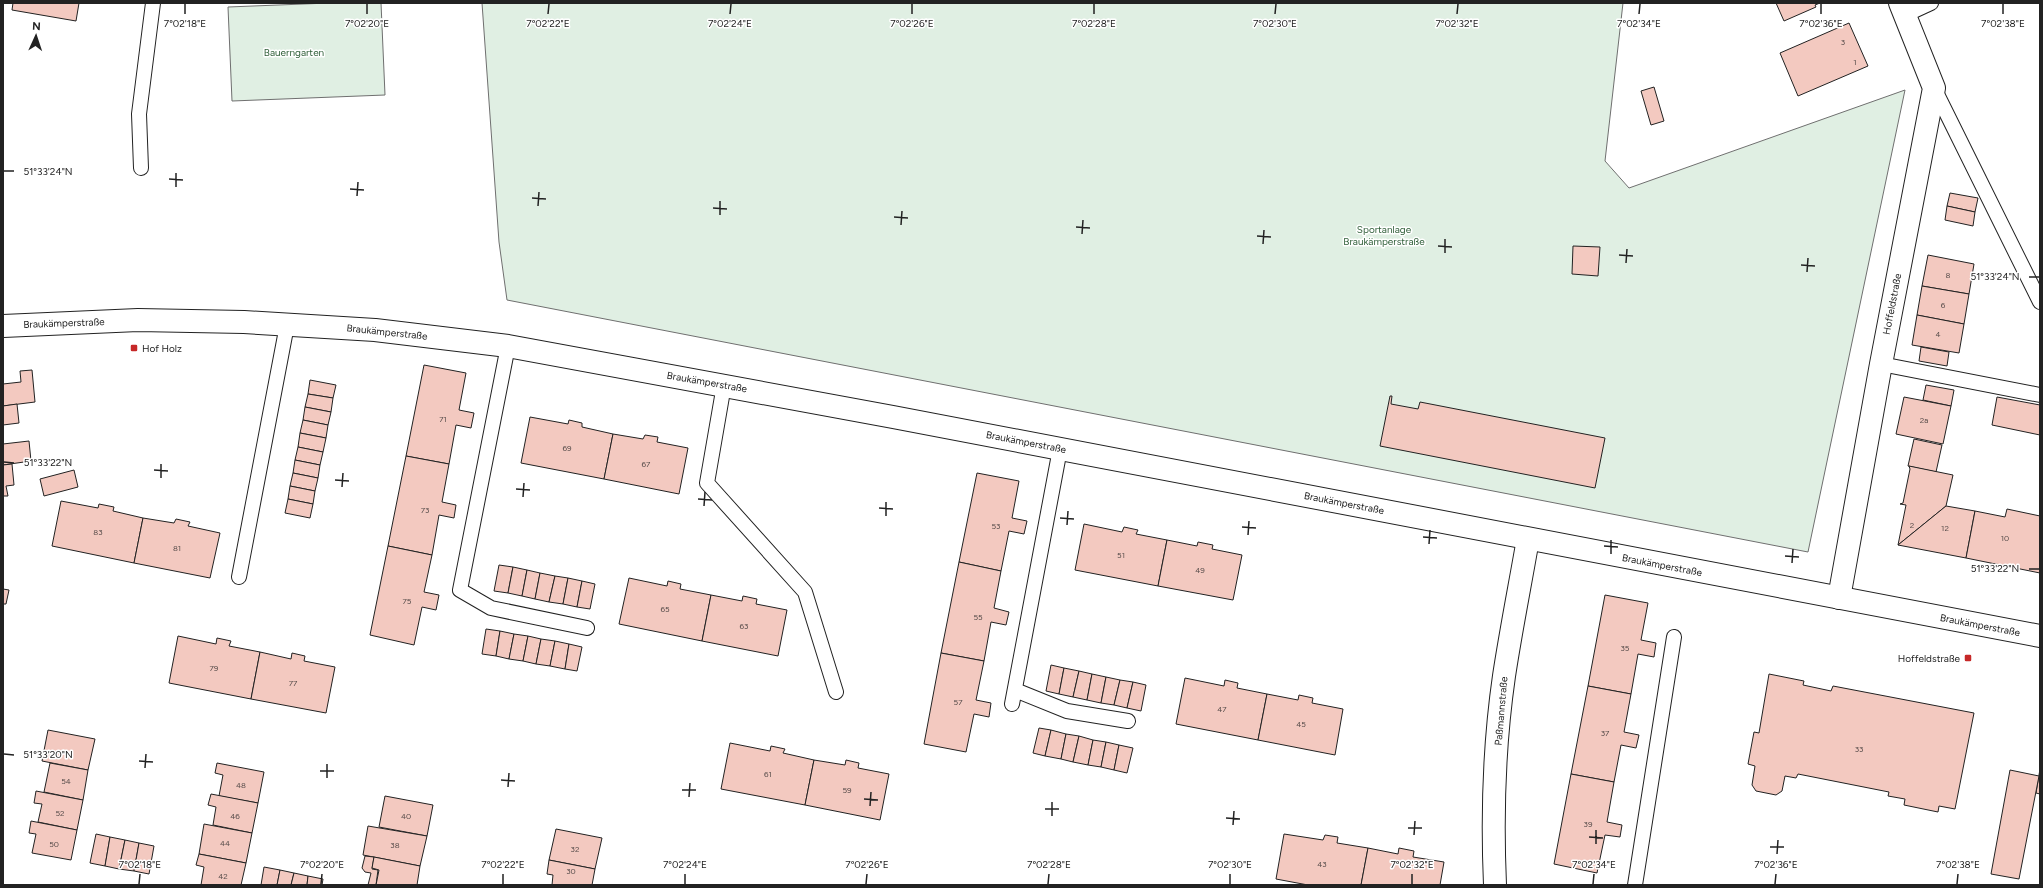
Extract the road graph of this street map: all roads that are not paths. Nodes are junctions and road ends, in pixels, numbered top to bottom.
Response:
1 (153, 3) edge
2 (1931, 3) edge
3 (1902, 9) edge
4 (1934, 88) junction
5 (141, 168) dead end
6 (2040, 302) edge
7 (287, 325) junction
8 (3, 326) edge
9 (508, 346) junction
10 (1881, 364) junction
11 (724, 385) junction
12 (2040, 395) edge
13 (1060, 449) junction
14 (1528, 539) junction
15 (239, 577) dead end
16 (1838, 598) junction
17 (587, 628) dead end
18 (2040, 636) edge
19 (1674, 637) dead end
20 (1015, 690) junction
21 (836, 692) dead end
22 (1012, 704) dead end
23 (1128, 721) dead end
24 (1495, 885) edge
25 (1635, 885) edge

1 - 5 lane
2 - 3 lane
3 - 4 street
4 - 6 lane
4 - 10 street, Hoffeldstraße
7 - 8 street, Braukämperstraße
7 - 9 street, Braukämperstraße
7 - 15 lane
9 - 11 street, Braukämperstraße
9 - 17 lane
10 - 12 lane
10 - 16 street, Hoffeldstraße
11 - 13 street, Braukämperstraße
11 - 21 lane
13 - 14 street, Braukämperstraße
13 - 20 lane
14 - 16 street, Braukämperstraße
14 - 24 street, Paßmannstraße
16 - 18 street, Braukämperstraße
19 - 25 lane
20 - 22 lane
20 - 23 lane

